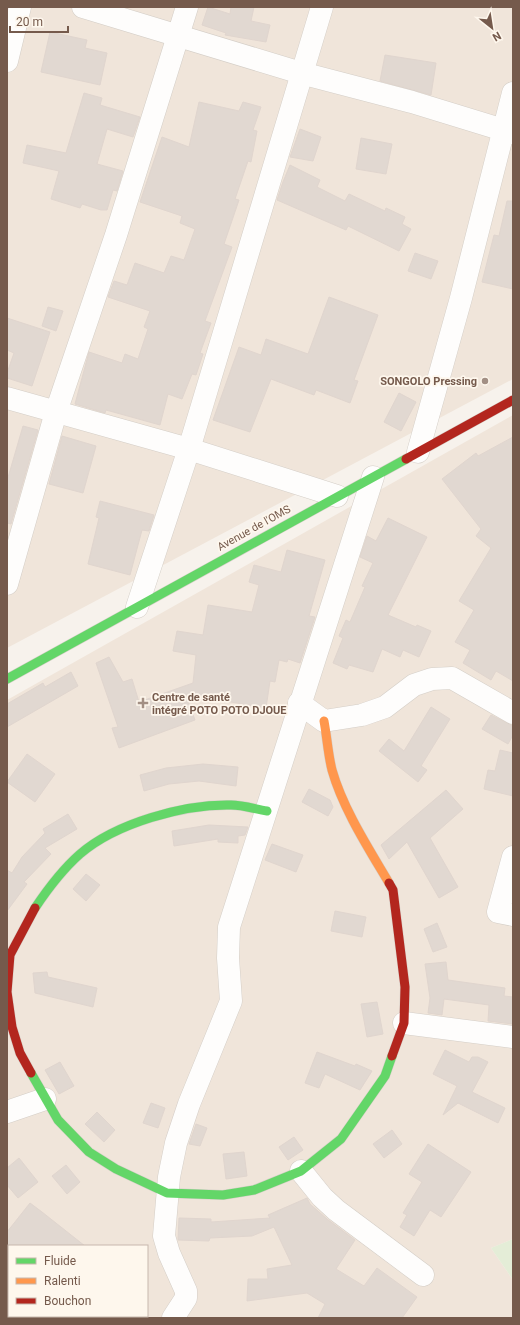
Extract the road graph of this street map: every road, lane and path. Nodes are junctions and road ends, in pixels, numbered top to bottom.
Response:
1 (20, 7) edge
2 (83, 7) edge
3 (187, 7) edge
4 (322, 7) edge
5 (179, 36) junction
6 (7, 61) edge
7 (301, 73) junction
8 (513, 93) edge
9 (508, 132) edge
10 (7, 398) edge
11 (513, 400) edge
12 (56, 412) junction
13 (188, 449) junction
14 (418, 452) junction
15 (373, 477) junction
16 (337, 496) junction
17 (7, 584) edge
18 (137, 606) junction
19 (7, 679) edge
20 (299, 703) junction
21 (513, 713) edge
22 (324, 721) junction
23 (267, 811) junction
24 (513, 857) edge
25 (513, 914) edge
26 (9, 954) edge
27 (404, 1023) junction
28 (513, 1037) edge
29 (44, 1100) junction
30 (7, 1112) edge
31 (301, 1171) junction
32 (167, 1193) junction
33 (423, 1275) dead end
34 (173, 1318) edge

1 - 6 street
2 - 5 street
3 - 5 street
4 - 7 street
5 - 7 street
5 - 12 street
7 - 9 street
7 - 13 street
8 - 9 street
9 - 14 street
10 - 12 street
11 - 14 street, Avenue de l'OMS
12 - 13 street
12 - 17 street
13 - 16 street
13 - 18 street
14 - 15 street, Avenue de l'OMS
15 - 16 street, Avenue de l'OMS
15 - 20 street
16 - 18 street, Avenue de l'OMS
18 - 19 street, Avenue de l'OMS
20 - 22 street
20 - 23 street
21 - 22 street
22 - 27 street
23 - 26 street
23 - 32 street
24 - 25 street
26 - 29 street
27 - 28 street
27 - 31 street
29 - 30 street
29 - 32 street
31 - 32 street
31 - 33 street
32 - 34 street

